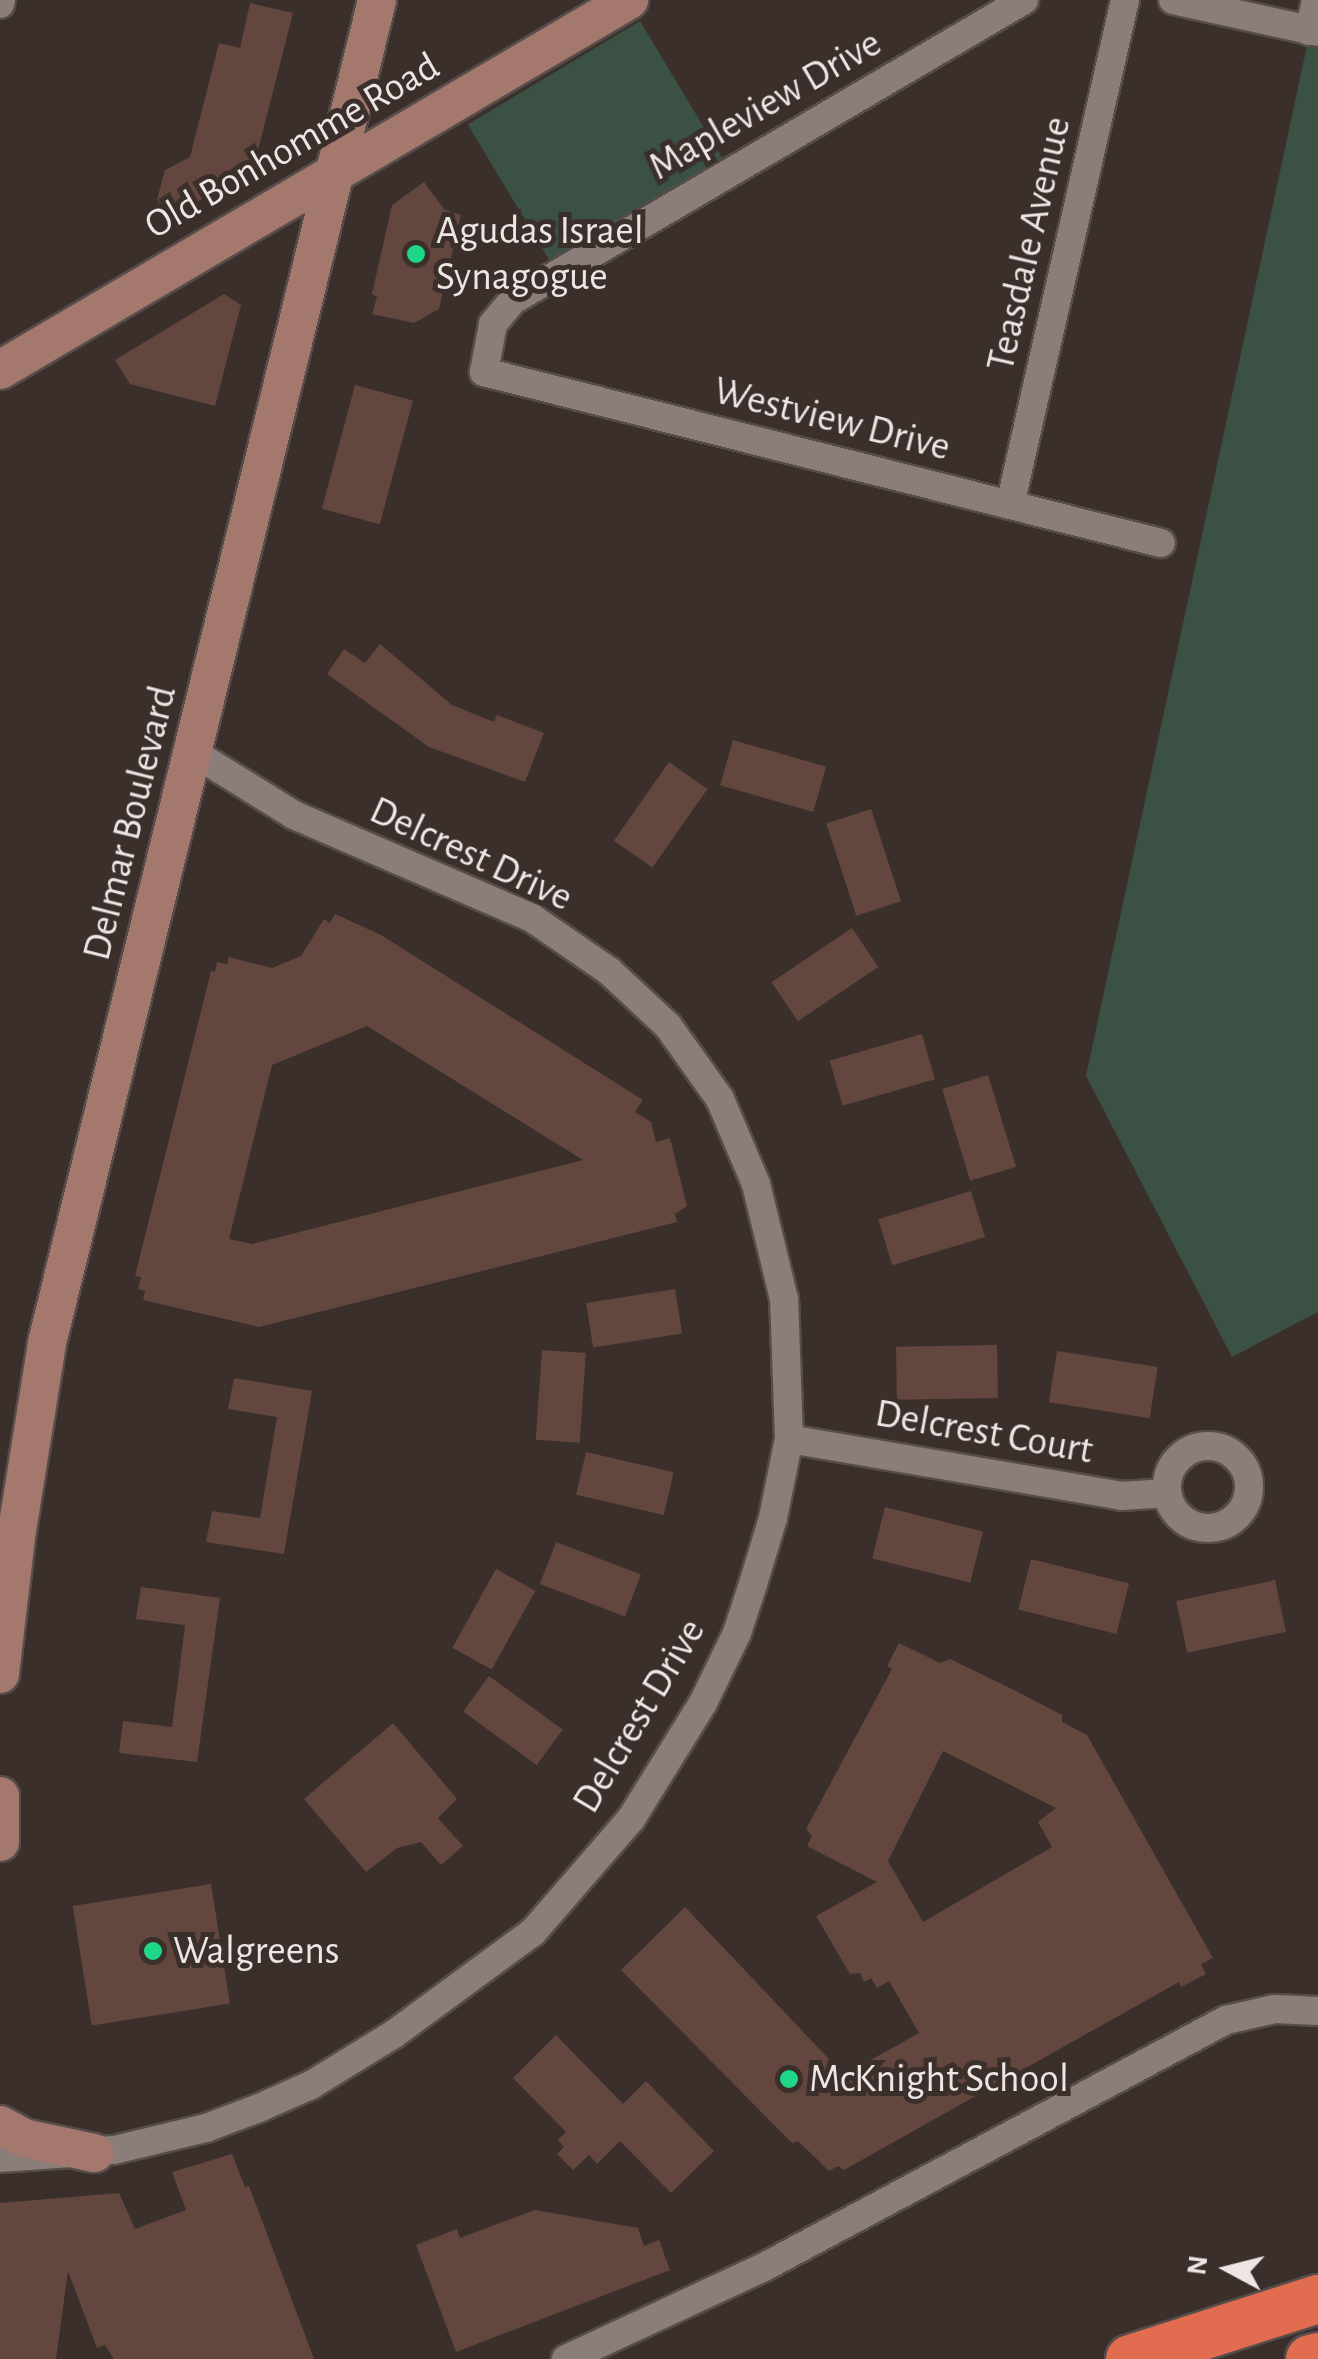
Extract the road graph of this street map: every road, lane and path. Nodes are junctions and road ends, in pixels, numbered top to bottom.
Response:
1 (378, 0) edge
2 (629, 0) edge
3 (1024, 0) edge
4 (1125, 0) edge
5 (1173, 0) edge
6 (1316, 0) edge
7 (1314, 32) edge
8 (336, 172) junction
9 (0, 370) edge
10 (484, 372) joint
11 (1010, 505) junction
12 (1161, 543) dead end
13 (194, 753) junction
14 (789, 1439) junction
15 (1167, 1494) dead end
16 (0, 1674) edge
17 (0, 1796) edge
18 (0, 1842) edge
19 (1318, 2011) edge
20 (0, 2125) edge
21 (94, 2153) junction
22 (0, 2158) edge
23 (1318, 2299) edge
24 (1318, 2356) edge
25 (1130, 2358) edge
26 (566, 2359) edge
27 (1310, 2359) edge

1 - 8 main road, Delmar Boulevard
2 - 8 main road, Old Bonhomme Road
3 - 10 street, Mapleview Drive
4 - 11 street, Teasdale Avenue
5 - 7 street
6 - 7 street
8 - 9 main road, Old Bonhomme Road
8 - 13 main road, Delmar Boulevard
10 - 11 street, Westview Drive
11 - 12 street, Westview Drive
13 - 14 street, Delcrest Drive
13 - 16 main road, Delmar Boulevard
14 - 15 street, Delcrest Court
14 - 21 street, Delcrest Drive
17 - 18 main road
19 - 26 street
20 - 21 main road
21 - 22 street, Delcrest Drive
23 - 25 highway
24 - 27 highway

